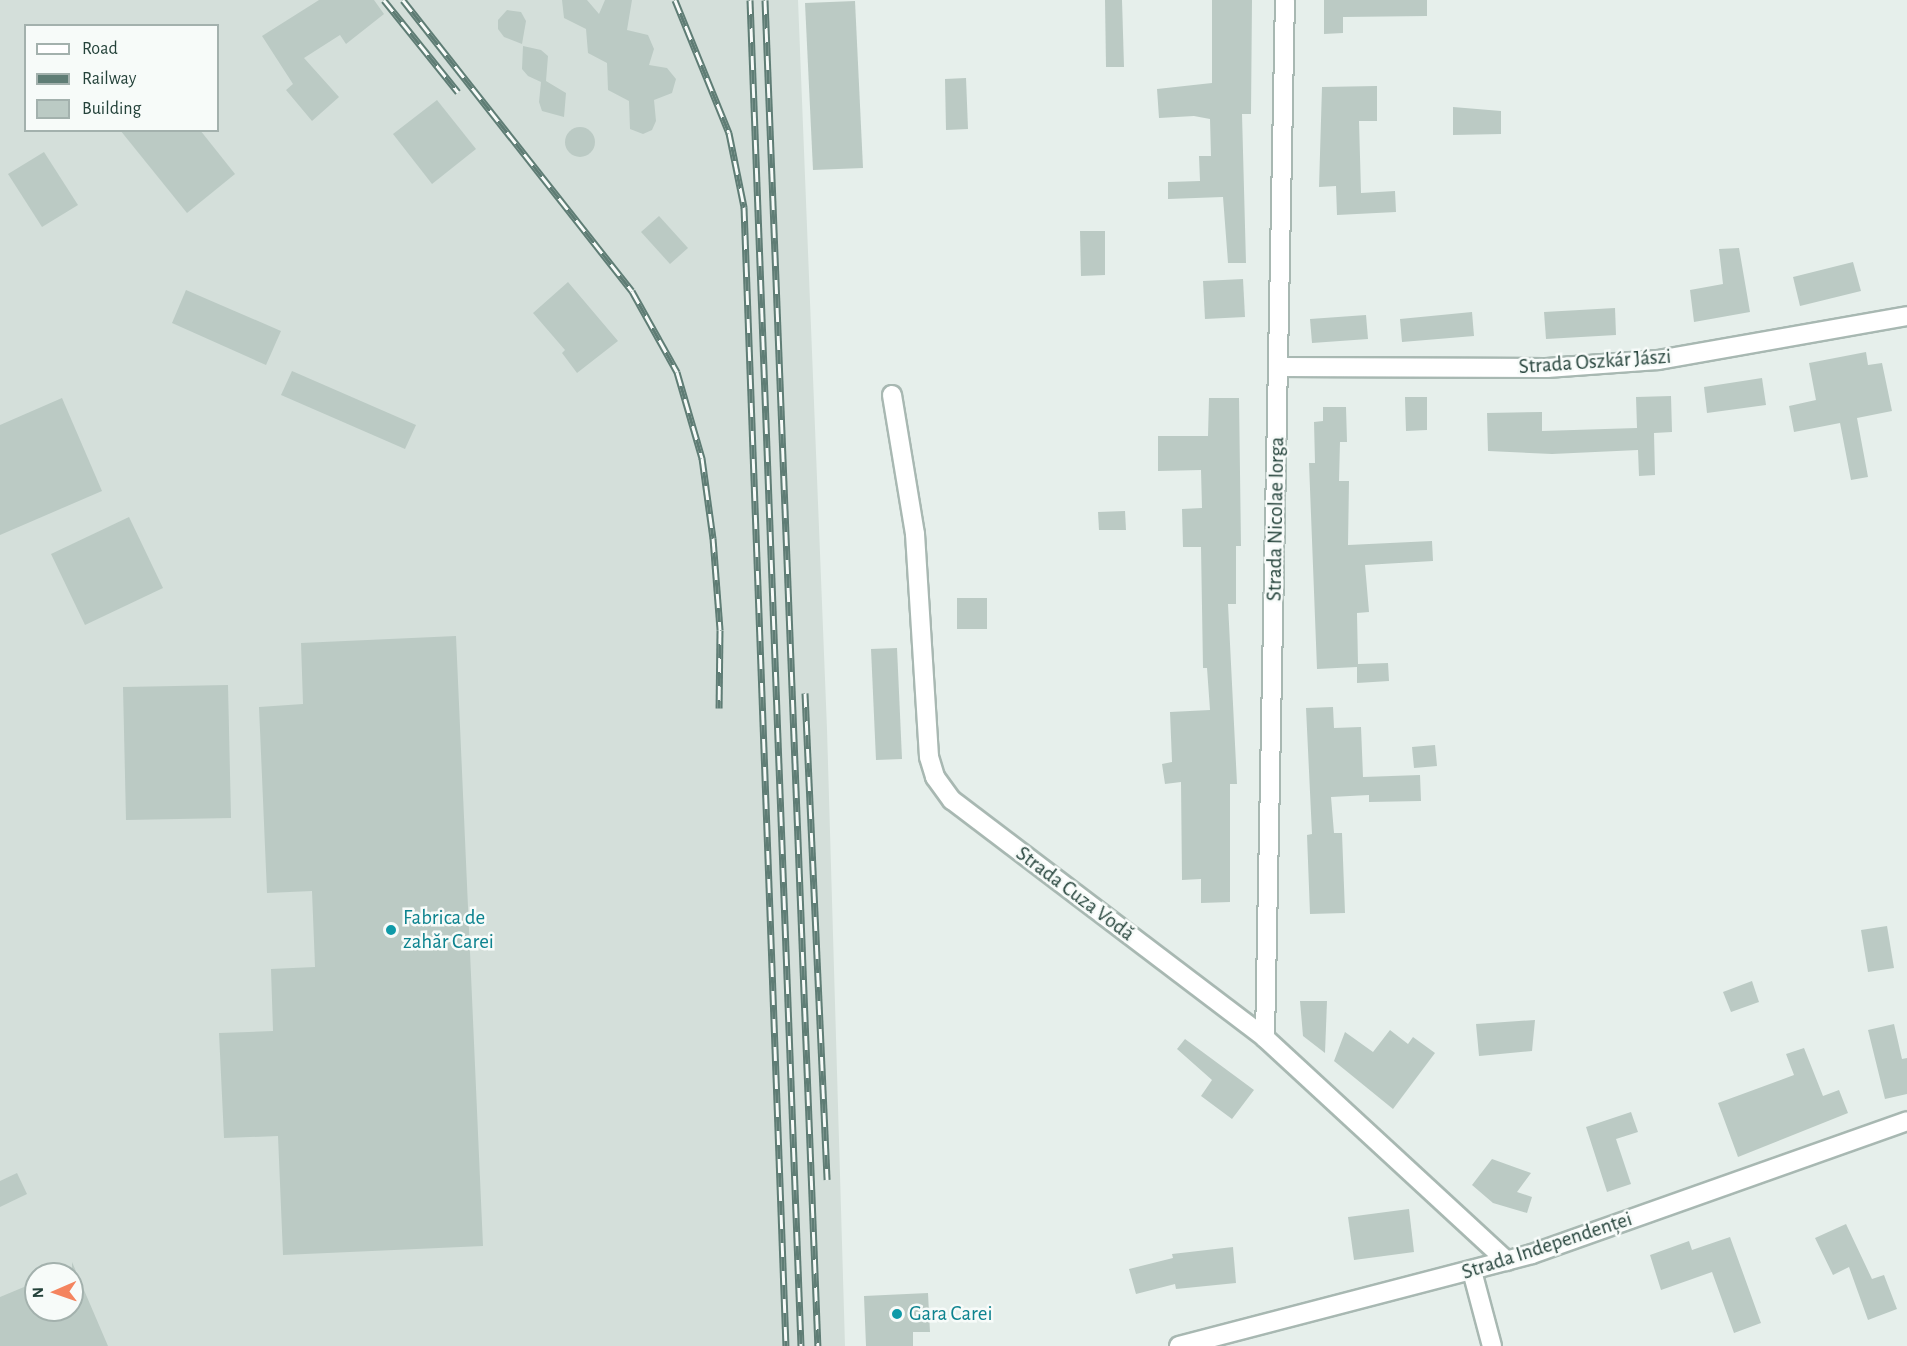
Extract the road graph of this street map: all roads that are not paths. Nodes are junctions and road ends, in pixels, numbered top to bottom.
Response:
1 (1285, 0) edge
2 (1907, 316) edge
3 (1279, 367) junction
4 (892, 396) dead end
5 (1265, 1038) junction
6 (1907, 1121) edge
7 (1507, 1261) junction
8 (1472, 1271) junction
9 (1179, 1346) edge
10 (1492, 1346) edge

1 - 3 street, Strada Nicolae Iorga
2 - 3 street, Strada Oszkár Jászi
3 - 5 street, Strada Nicolae Iorga
4 - 5 street, Strada Cuza Vodă
5 - 7 street, Strada Cuza Vodă
6 - 7 street, Strada Independenței
7 - 8 street, Strada Independenței
8 - 9 street, Strada Independenței
8 - 10 street

